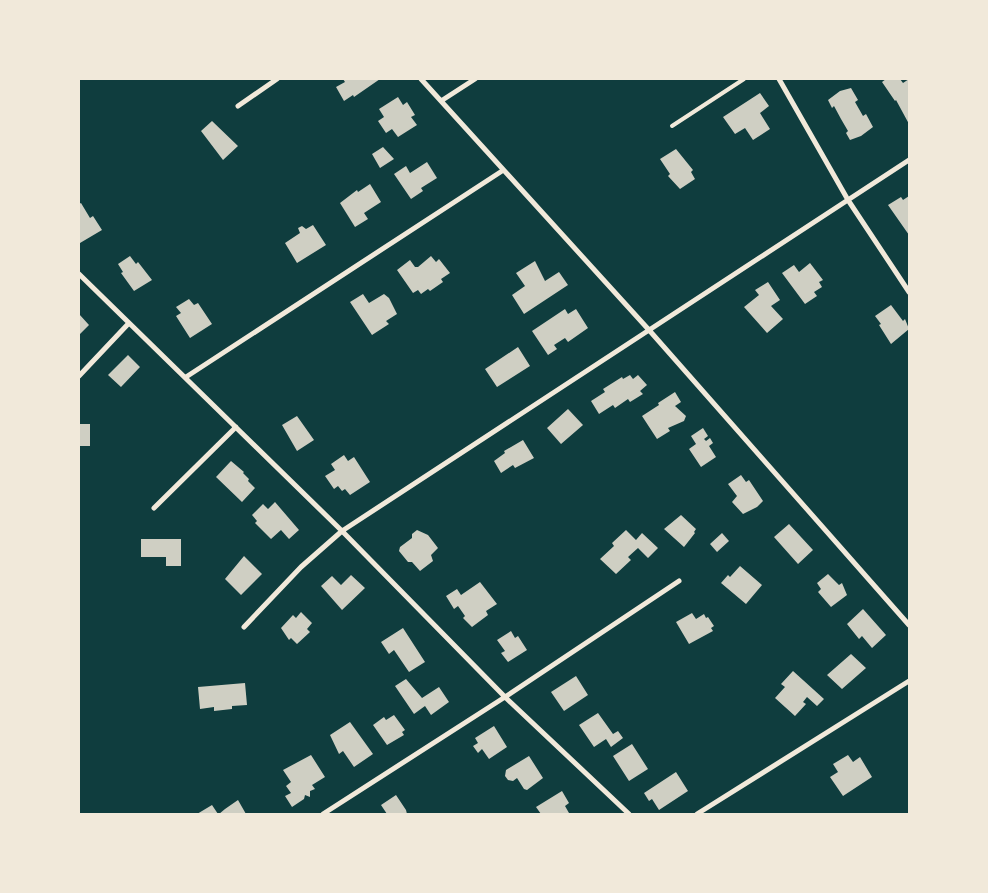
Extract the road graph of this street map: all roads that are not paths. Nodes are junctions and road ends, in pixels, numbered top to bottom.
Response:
1 (277, 79) edge
2 (421, 79) edge
3 (475, 79) edge
4 (744, 79) edge
5 (779, 79) edge
6 (441, 101) junction
7 (238, 106) dead end
8 (672, 126) dead end
9 (909, 160) edge
10 (502, 170) junction
11 (848, 200) junction
12 (79, 274) edge
13 (909, 292) edge
14 (129, 323) junction
15 (649, 330) junction
16 (79, 376) edge
17 (186, 377) junction
18 (236, 427) junction
19 (154, 508) dead end
20 (342, 531) junction
21 (679, 581) dead end
22 (909, 625) edge
23 (244, 627) dead end
24 (909, 681) edge
25 (505, 697) junction
26 (323, 814) edge
27 (629, 814) edge
28 (697, 814) edge

1 - 7 street
2 - 6 street
3 - 6 street
4 - 8 lane
5 - 11 street
6 - 10 street
9 - 11 street
10 - 15 street
10 - 17 street
11 - 13 street
11 - 15 street
12 - 14 street
14 - 16 street
14 - 17 street
15 - 20 street
15 - 22 street
17 - 18 street
18 - 19 street
18 - 20 street
20 - 23 street
20 - 25 street
21 - 25 street
24 - 28 street
25 - 26 street
25 - 27 street

